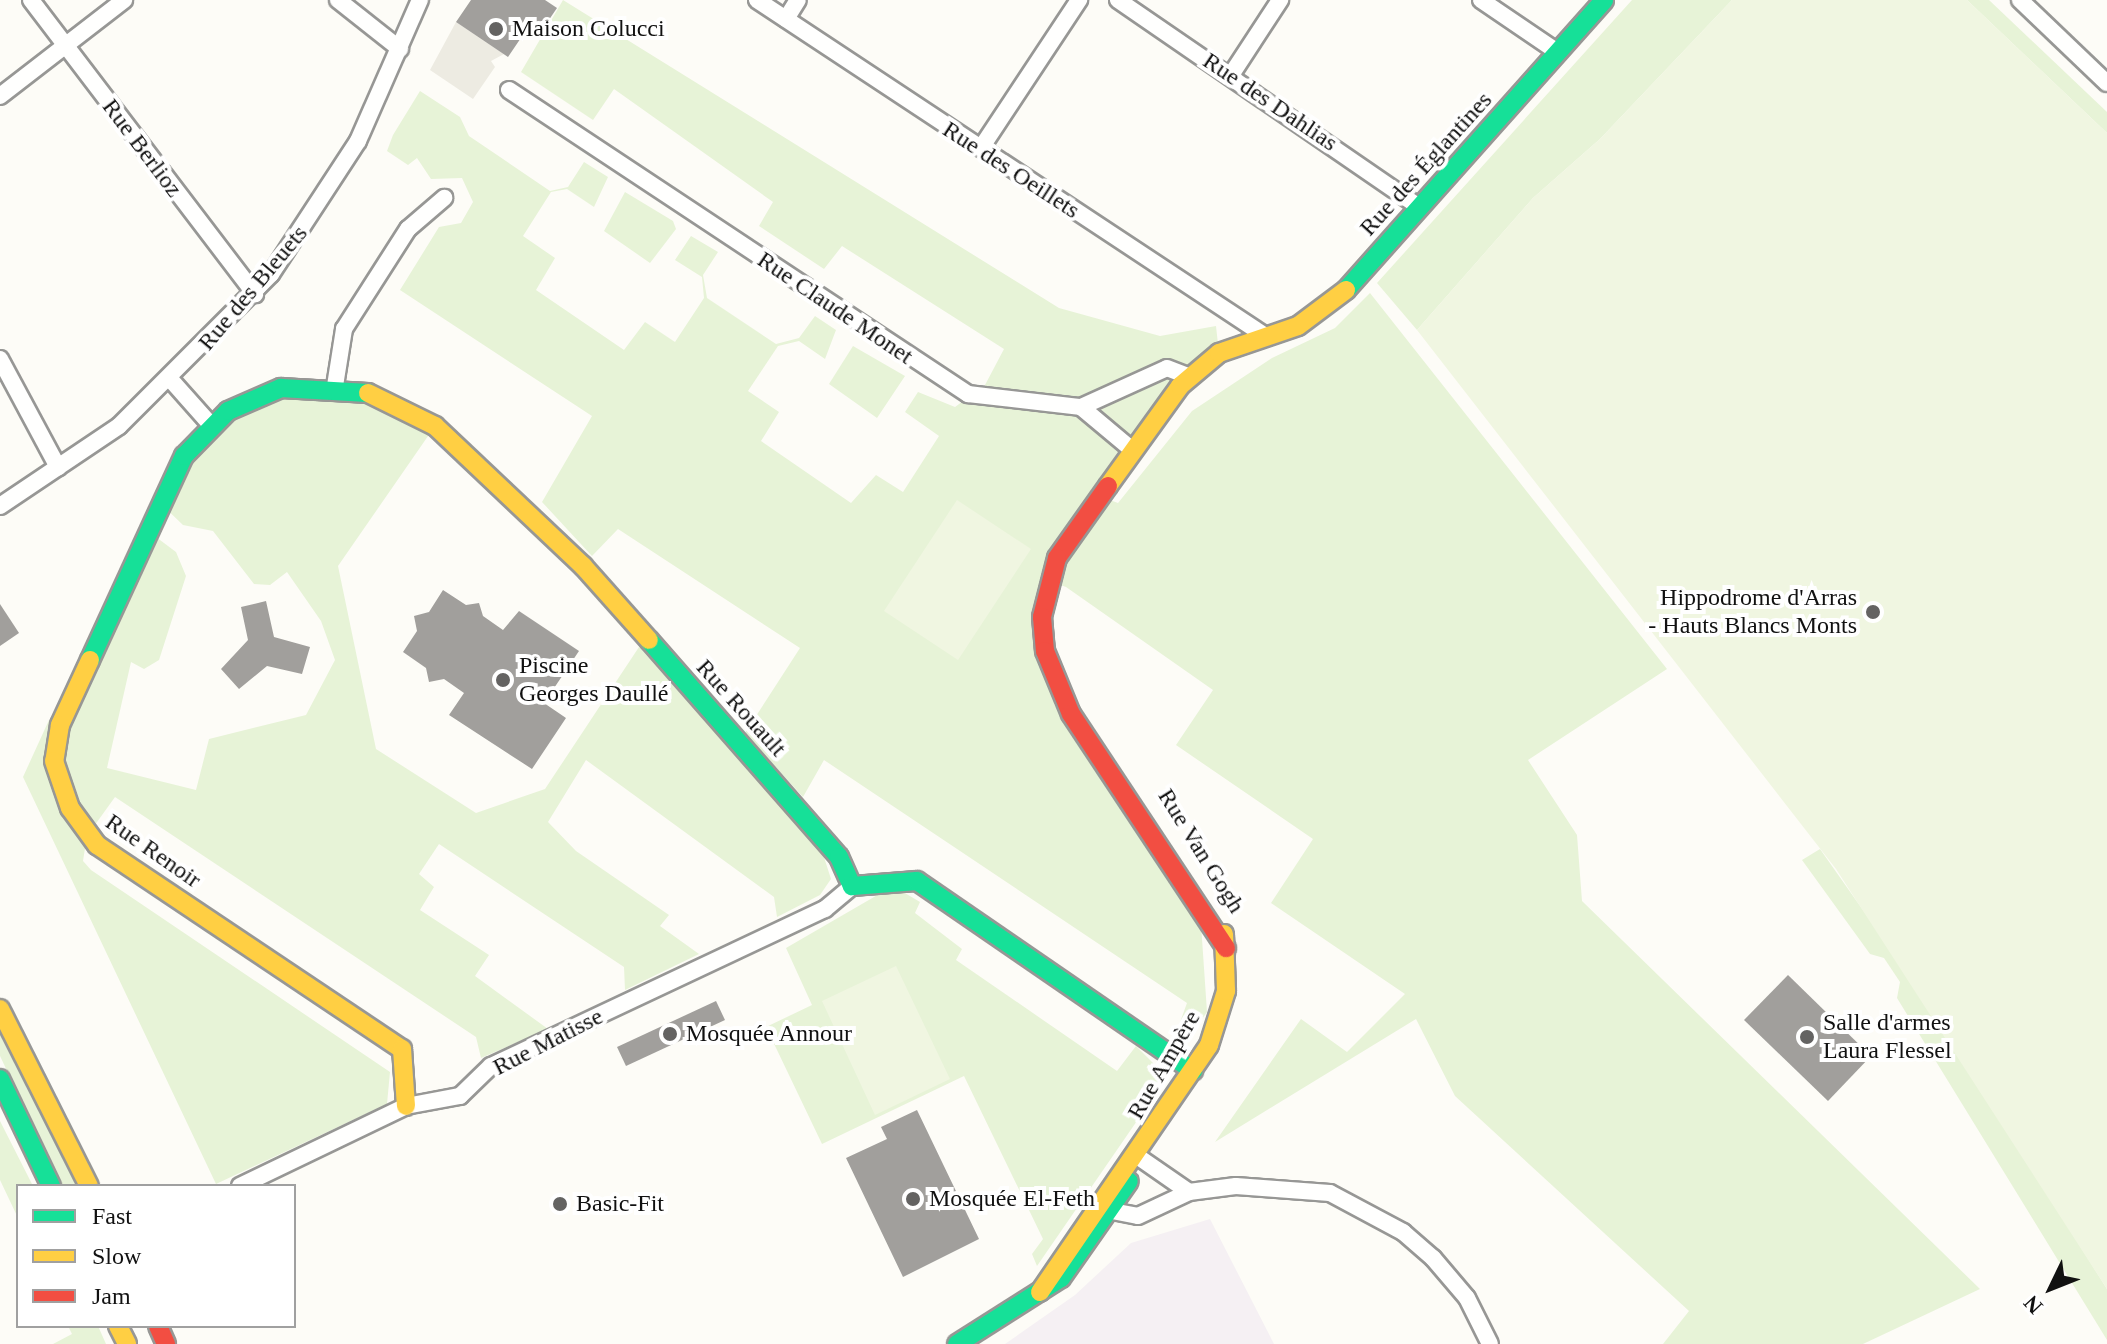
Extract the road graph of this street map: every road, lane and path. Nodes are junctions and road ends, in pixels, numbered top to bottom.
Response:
1 (31, 0) edge
2 (124, 0) edge
3 (338, 0) edge
4 (420, 0) edge
5 (757, 0) edge
6 (798, 0) edge
7 (1079, 0) edge
8 (1118, 0) edge
9 (1280, 0) edge
10 (1481, 0) edge
11 (1604, 0) edge
12 (2020, 0) edge
13 (786, 19) junction
14 (66, 46) junction
15 (400, 49) junction
16 (1556, 51) junction
17 (1231, 75) junction
18 (2107, 83) edge
19 (509, 90) dead end
20 (0, 96) edge
21 (981, 148) junction
22 (444, 198) dead end
23 (1419, 207) junction
24 (255, 294) junction
25 (1267, 337) junction
26 (0, 359) edge
27 (1190, 377) junction
28 (171, 380) junction
29 (335, 386) junction
30 (1081, 407) junction
31 (210, 424) junction
32 (1130, 448) junction
33 (58, 467) junction
34 (0, 506) edge
35 (852, 886) junction
36 (1226, 948) joint
37 (0, 1009) edge
38 (1193, 1071) junction
39 (0, 1079) edge
40 (406, 1106) junction
41 (7, 1109) edge
42 (1137, 1156) junction
43 (50, 1184) edge
44 (88, 1184) edge
45 (244, 1184) edge
46 (1110, 1187) junction
47 (1189, 1192) junction
48 (1112, 1211) junction
49 (1040, 1292) junction
50 (957, 1344) edge
51 (1490, 1344) edge

1 - 14 street, Rue Berlioz
2 - 14 street
3 - 15 street
4 - 15 street, Rue des Bleuets
5 - 13 street, Rue des Oeillets
6 - 13 street
7 - 21 street
8 - 17 street, Rue des Dahlias
9 - 17 street
10 - 16 street
11 - 16 street, Rue des Églantines
12 - 18 street
13 - 21 street, Rue des Oeillets
14 - 20 street
14 - 24 street, Rue Berlioz
15 - 24 street, Rue des Bleuets
16 - 23 street, Rue des Églantines
17 - 23 street, Rue des Dahlias
19 - 30 street, Rue Claude Monet
21 - 25 street, Rue des Oeillets
22 - 29 street
23 - 25 street, Rue des Églantines
24 - 28 street, Rue des Bleuets
25 - 27 street, Rue Van Gogh
26 - 33 street
27 - 30 street
27 - 32 street, Rue Van Gogh
28 - 31 street
28 - 33 street, Rue des Bleuets
29 - 31 street, Rue Rouault
29 - 35 street, Rue Rouault
30 - 32 street
31 - 40 street, Rue Renoir
32 - 36 street, Rue Van Gogh
33 - 34 street, Rue des Bleuets
35 - 38 street
35 - 40 street, Rue Matisse
36 - 38 street, Rue Ampère
37 - 44 street
38 - 42 street, Rue Ampère
39 - 41 street
40 - 45 street, Rue Matisse
41 - 43 street
42 - 46 street, Rue Ampère
42 - 47 street
42 - 48 street, Rue Ampère
46 - 48 street
46 - 49 street, Rue Ampère
47 - 48 street
47 - 51 street
48 - 49 street, Rue Ampère
49 - 50 street, Rue Ampère

